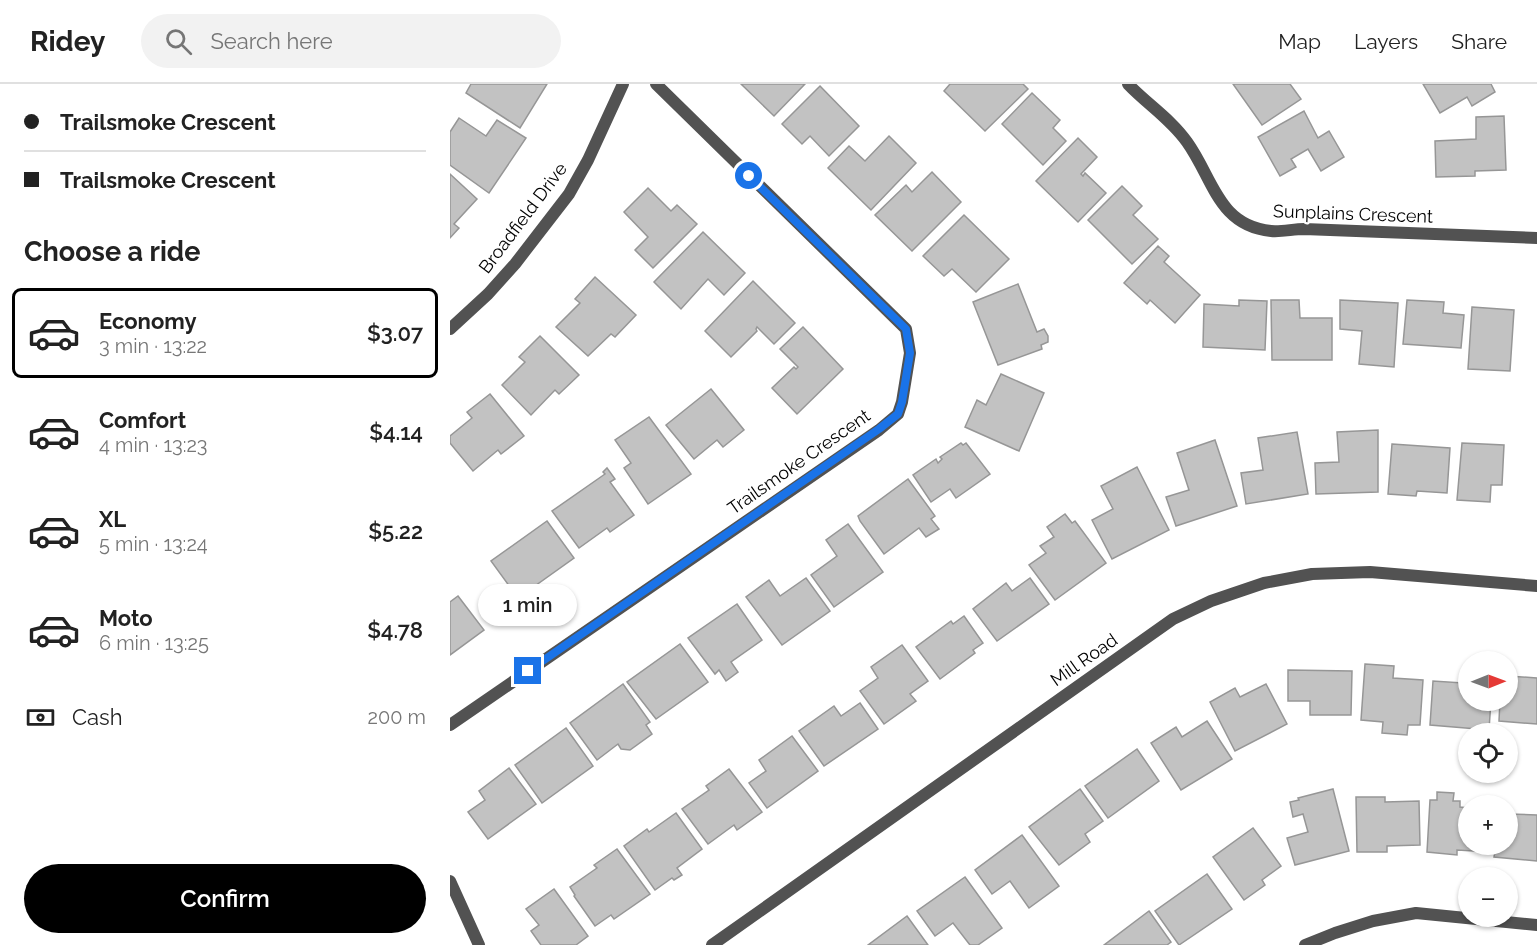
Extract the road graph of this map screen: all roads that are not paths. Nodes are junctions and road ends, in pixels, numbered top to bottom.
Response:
1 (623, 84) edge
2 (656, 84) edge
3 (1128, 84) edge
4 (1537, 238) edge
5 (450, 329) edge
6 (1537, 586) edge
7 (450, 725) edge
8 (450, 881) edge
9 (1537, 925) edge
10 (479, 945) edge
11 (712, 945) edge
12 (1305, 945) edge

1 - 5 street, Broadfield Drive
2 - 7 street, Trailsmoke Crescent
3 - 4 street, Sunplains Crescent
6 - 11 street, Mill Road
8 - 10 street
9 - 12 street

